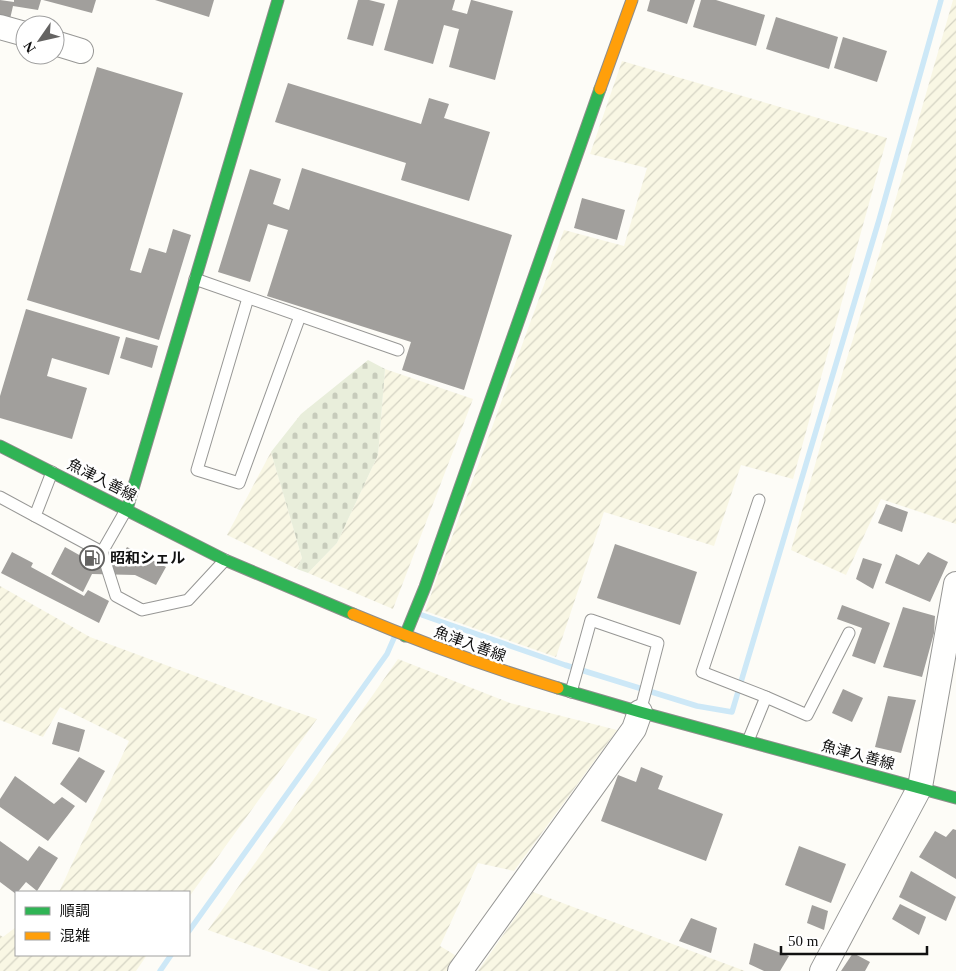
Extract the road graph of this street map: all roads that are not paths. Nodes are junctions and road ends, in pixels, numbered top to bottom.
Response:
1 (278, 0) edge
2 (632, 0) edge
3 (0, 27) edge
4 (15, 31) edge
5 (65, 46) edge
6 (80, 51) dead end
7 (195, 280) junction
8 (248, 298) junction
9 (300, 316) junction
10 (398, 350) dead end
11 (0, 446) edge
12 (52, 472) junction
13 (0, 497) edge
14 (759, 500) dead end
15 (126, 509) junction
16 (35, 516) junction
17 (102, 552) junction
18 (226, 560) junction
19 (956, 584) edge
20 (849, 633) dead end
21 (405, 636) junction
22 (571, 692) junction
23 (766, 697) junction
24 (640, 712) junction
25 (748, 741) junction
26 (920, 787) junction
27 (956, 798) edge
28 (460, 971) edge
29 (822, 971) edge

1 - 7 street
2 - 21 street
3 - 4 street
5 - 6 street
7 - 8 lane
7 - 15 street
8 - 9 lane
8 - 9 lane
9 - 10 lane
11 - 12 street, 魚津入善線
12 - 15 street, 魚津入善線
12 - 16 lane
13 - 16 lane
14 - 23 lane
15 - 17 lane
15 - 18 street, 魚津入善線
16 - 17 lane
17 - 18 lane
18 - 21 street, 魚津入善線
19 - 26 street
20 - 23 lane
21 - 22 street, 魚津入善線
22 - 24 street, 魚津入善線
22 - 24 lane
23 - 25 lane
24 - 25 street, 魚津入善線
24 - 28 street
25 - 26 street, 魚津入善線
26 - 27 street, 魚津入善線
26 - 29 street

